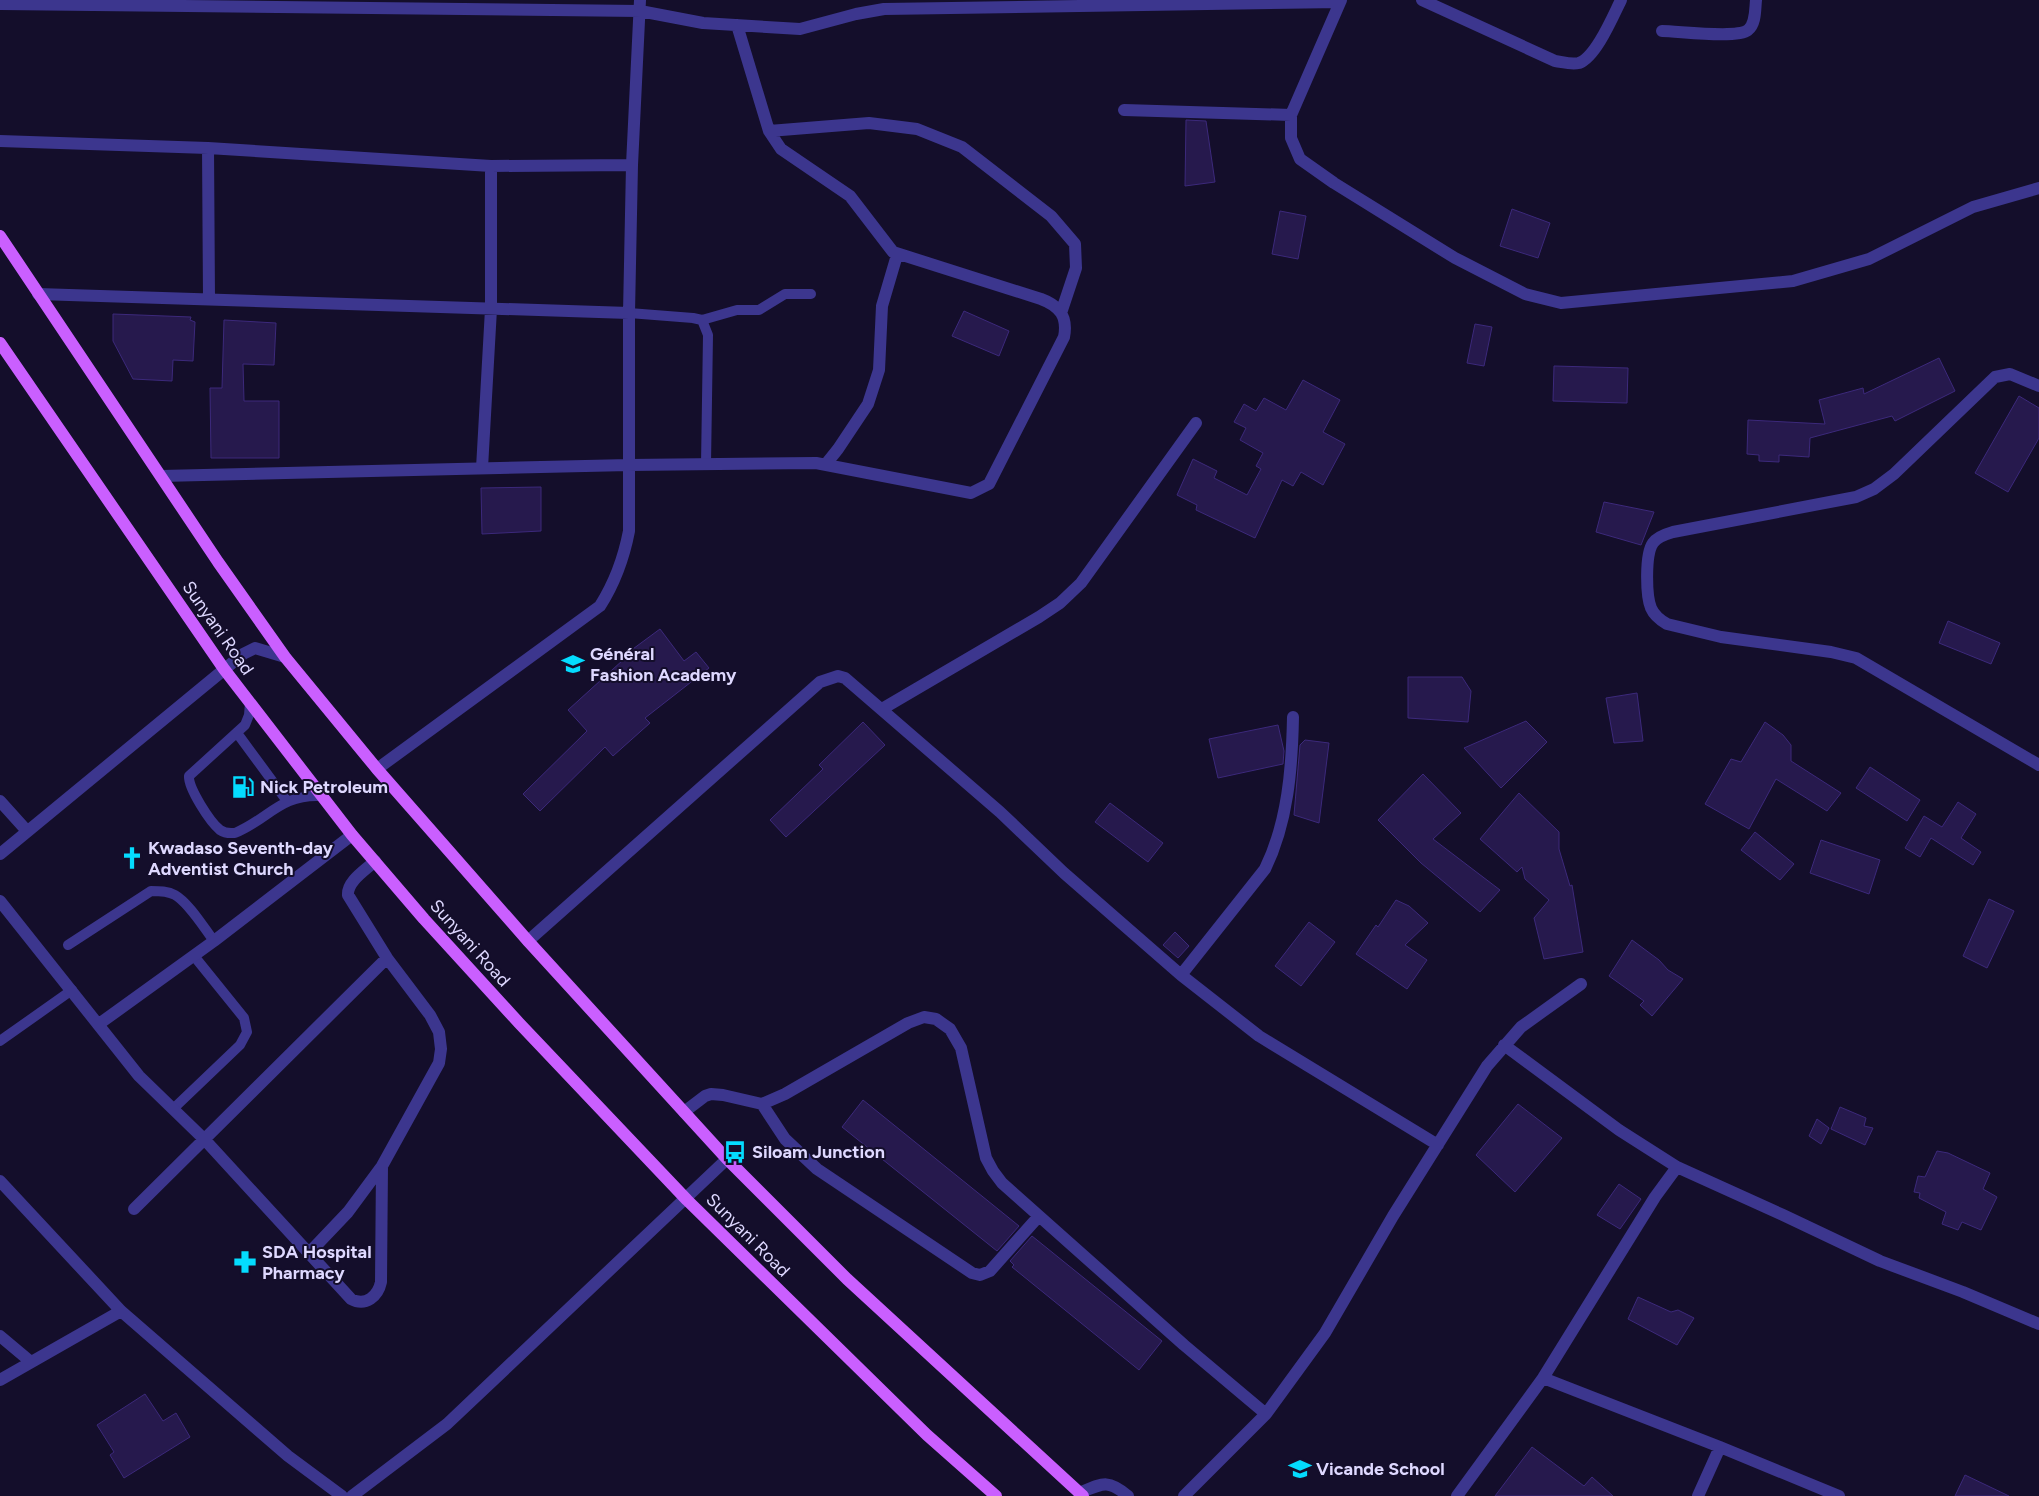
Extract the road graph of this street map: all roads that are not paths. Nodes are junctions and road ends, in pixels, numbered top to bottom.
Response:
1 (1422, 0) edge
2 (1621, 0) edge
3 (1756, 0) edge
4 (1341, 1) edge
5 (215, 3) edge
6 (0, 4) edge
7 (640, 5) edge
8 (737, 25) junction
9 (1662, 31) dead end
10 (1124, 110) dead end
11 (1291, 115) junction
12 (769, 130) junction
13 (0, 141) edge
14 (208, 148) junction
15 (632, 165) junction
16 (492, 166) junction
17 (2039, 188) edge
18 (0, 236) edge
19 (897, 255) junction
20 (38, 294) junction
21 (811, 294) dead end
22 (210, 299) junction
23 (491, 309) junction
24 (1061, 312) junction
25 (629, 313) junction
26 (702, 320) junction
27 (0, 343) edge
28 (2039, 386) edge
29 (1196, 423) dead end
30 (706, 464) junction
31 (826, 464) junction
32 (629, 465) junction
33 (482, 468) junction
34 (161, 476) junction
35 (285, 657) junction
36 (224, 669) junction
37 (250, 702) junction
38 (882, 709) junction
39 (1293, 717) dead end
40 (237, 733) junction
41 (2039, 765) edge
42 (377, 769) junction
43 (322, 796) junction
44 (0, 801) edge
45 (287, 801) junction
46 (27, 830) junction
47 (352, 835) junction
48 (0, 854) edge
49 (375, 861) junction
50 (0, 900) edge
51 (214, 941) junction
52 (528, 941) junction
53 (68, 945) dead end
54 (194, 956) junction
55 (387, 958) junction
56 (1181, 975) junction
57 (1581, 984) dead end
58 (72, 990) junction
59 (99, 1024) junction
60 (0, 1041) edge
61 (1504, 1045) junction
62 (762, 1104) junction
63 (173, 1109) junction
64 (684, 1112) junction
65 (205, 1140) junction
66 (1438, 1145) junction
67 (728, 1160) junction
68 (382, 1166) junction
69 (1676, 1167) junction
70 (0, 1180) edge
71 (687, 1200) junction
72 (134, 1210) dead end
73 (1039, 1216) junction
74 (309, 1253) junction
75 (121, 1311) junction
76 (2039, 1324) edge
77 (0, 1336) edge
78 (31, 1362) junction
79 (1543, 1378) junction
80 (0, 1380) edge
81 (1266, 1414) junction
82 (1720, 1447) junction
83 (1081, 1494) edge
84 (342, 1496) edge
85 (352, 1496) edge
86 (996, 1496) edge
87 (1128, 1496) edge
88 (1184, 1496) edge
89 (1457, 1496) edge
90 (1698, 1496) edge
91 (1839, 1496) edge

1 - 2 street
3 - 9 street
4 - 8 street
4 - 11 street
5 - 6 street
5 - 7 street
7 - 8 street
7 - 15 street
8 - 12 street
10 - 11 street
11 - 17 street
12 - 19 street
12 - 24 street
13 - 14 street
14 - 16 street
14 - 22 street
15 - 16 street
15 - 25 street
16 - 23 street
18 - 20 main road
19 - 24 street
19 - 31 street
20 - 22 street
20 - 34 main road
21 - 26 lane
22 - 23 street
23 - 25 street
23 - 33 street
24 - 31 street
25 - 26 lane
25 - 32 street
26 - 30 lane
27 - 36 main road, Sunyani Road
28 - 41 street
29 - 38 street
30 - 31 street
30 - 32 street
32 - 33 street
32 - 42 street
33 - 34 street
34 - 35 main road
35 - 36 street
35 - 42 main road
36 - 37 main road, Sunyani Road
36 - 46 street
37 - 40 lane
37 - 43 main road, Sunyani Road
38 - 52 street
38 - 56 street
39 - 56 street
40 - 45 lane
40 - 45 lane
42 - 52 main road
43 - 45 lane
43 - 47 main road, Sunyani Road
44 - 46 street
46 - 48 street
47 - 49 main road, Sunyani Road
47 - 51 street
49 - 55 street
49 - 71 main road, Sunyani Road
50 - 58 street
51 - 53 lane
51 - 54 street
52 - 64 main road
54 - 59 street
54 - 63 lane
55 - 65 street
55 - 68 street
56 - 66 street
57 - 61 street
58 - 59 street
58 - 60 lane
59 - 63 street
61 - 66 street
61 - 69 street
62 - 64 street
62 - 73 street
62 - 73 street
63 - 65 street
64 - 67 main road
65 - 72 street
65 - 74 street
66 - 81 street
67 - 71 street
67 - 83 main road
68 - 74 street
68 - 74 street
69 - 76 street
69 - 79 street
70 - 75 street
71 - 85 street
71 - 86 main road, Sunyani Road
73 - 81 street
75 - 78 street
75 - 84 street
77 - 78 street
78 - 80 street
79 - 82 street
79 - 89 street
81 - 88 street
82 - 90 street
82 - 91 street
83 - 87 street

